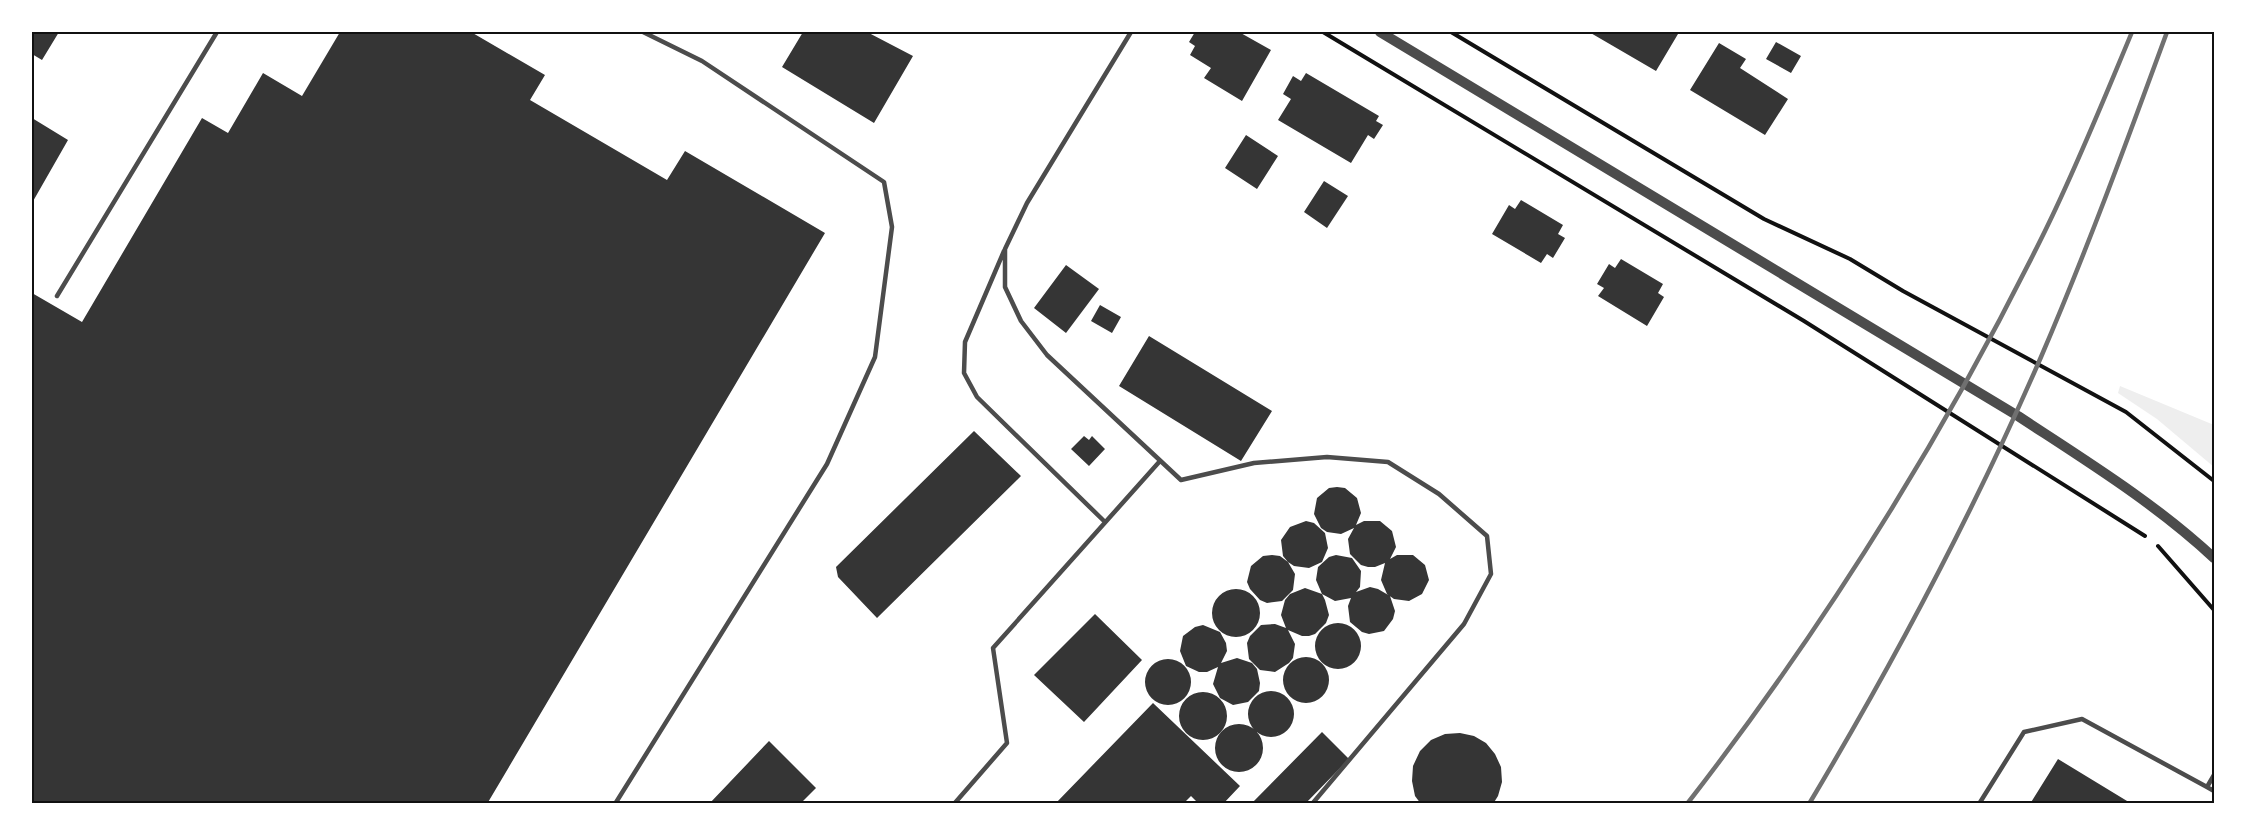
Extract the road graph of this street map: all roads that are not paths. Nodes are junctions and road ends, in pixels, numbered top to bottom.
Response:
1 (217, 32) edge
2 (643, 32) edge
3 (1131, 32) edge
4 (1380, 32) edge
5 (1005, 249) junction
6 (57, 296) dead end
7 (1160, 461) junction
8 (1106, 522) junction
9 (2214, 558) edge
10 (2214, 775) edge
11 (2207, 787) junction
12 (2214, 791) edge
13 (615, 804) edge
14 (954, 804) edge
15 (1312, 804) edge
16 (1978, 804) edge

1 - 6 lane
2 - 13 lane
3 - 5 lane
4 - 9 street
5 - 7 lane
5 - 8 lane
7 - 8 lane
7 - 15 lane
8 - 14 lane
10 - 11 lane
11 - 12 lane
11 - 16 lane

